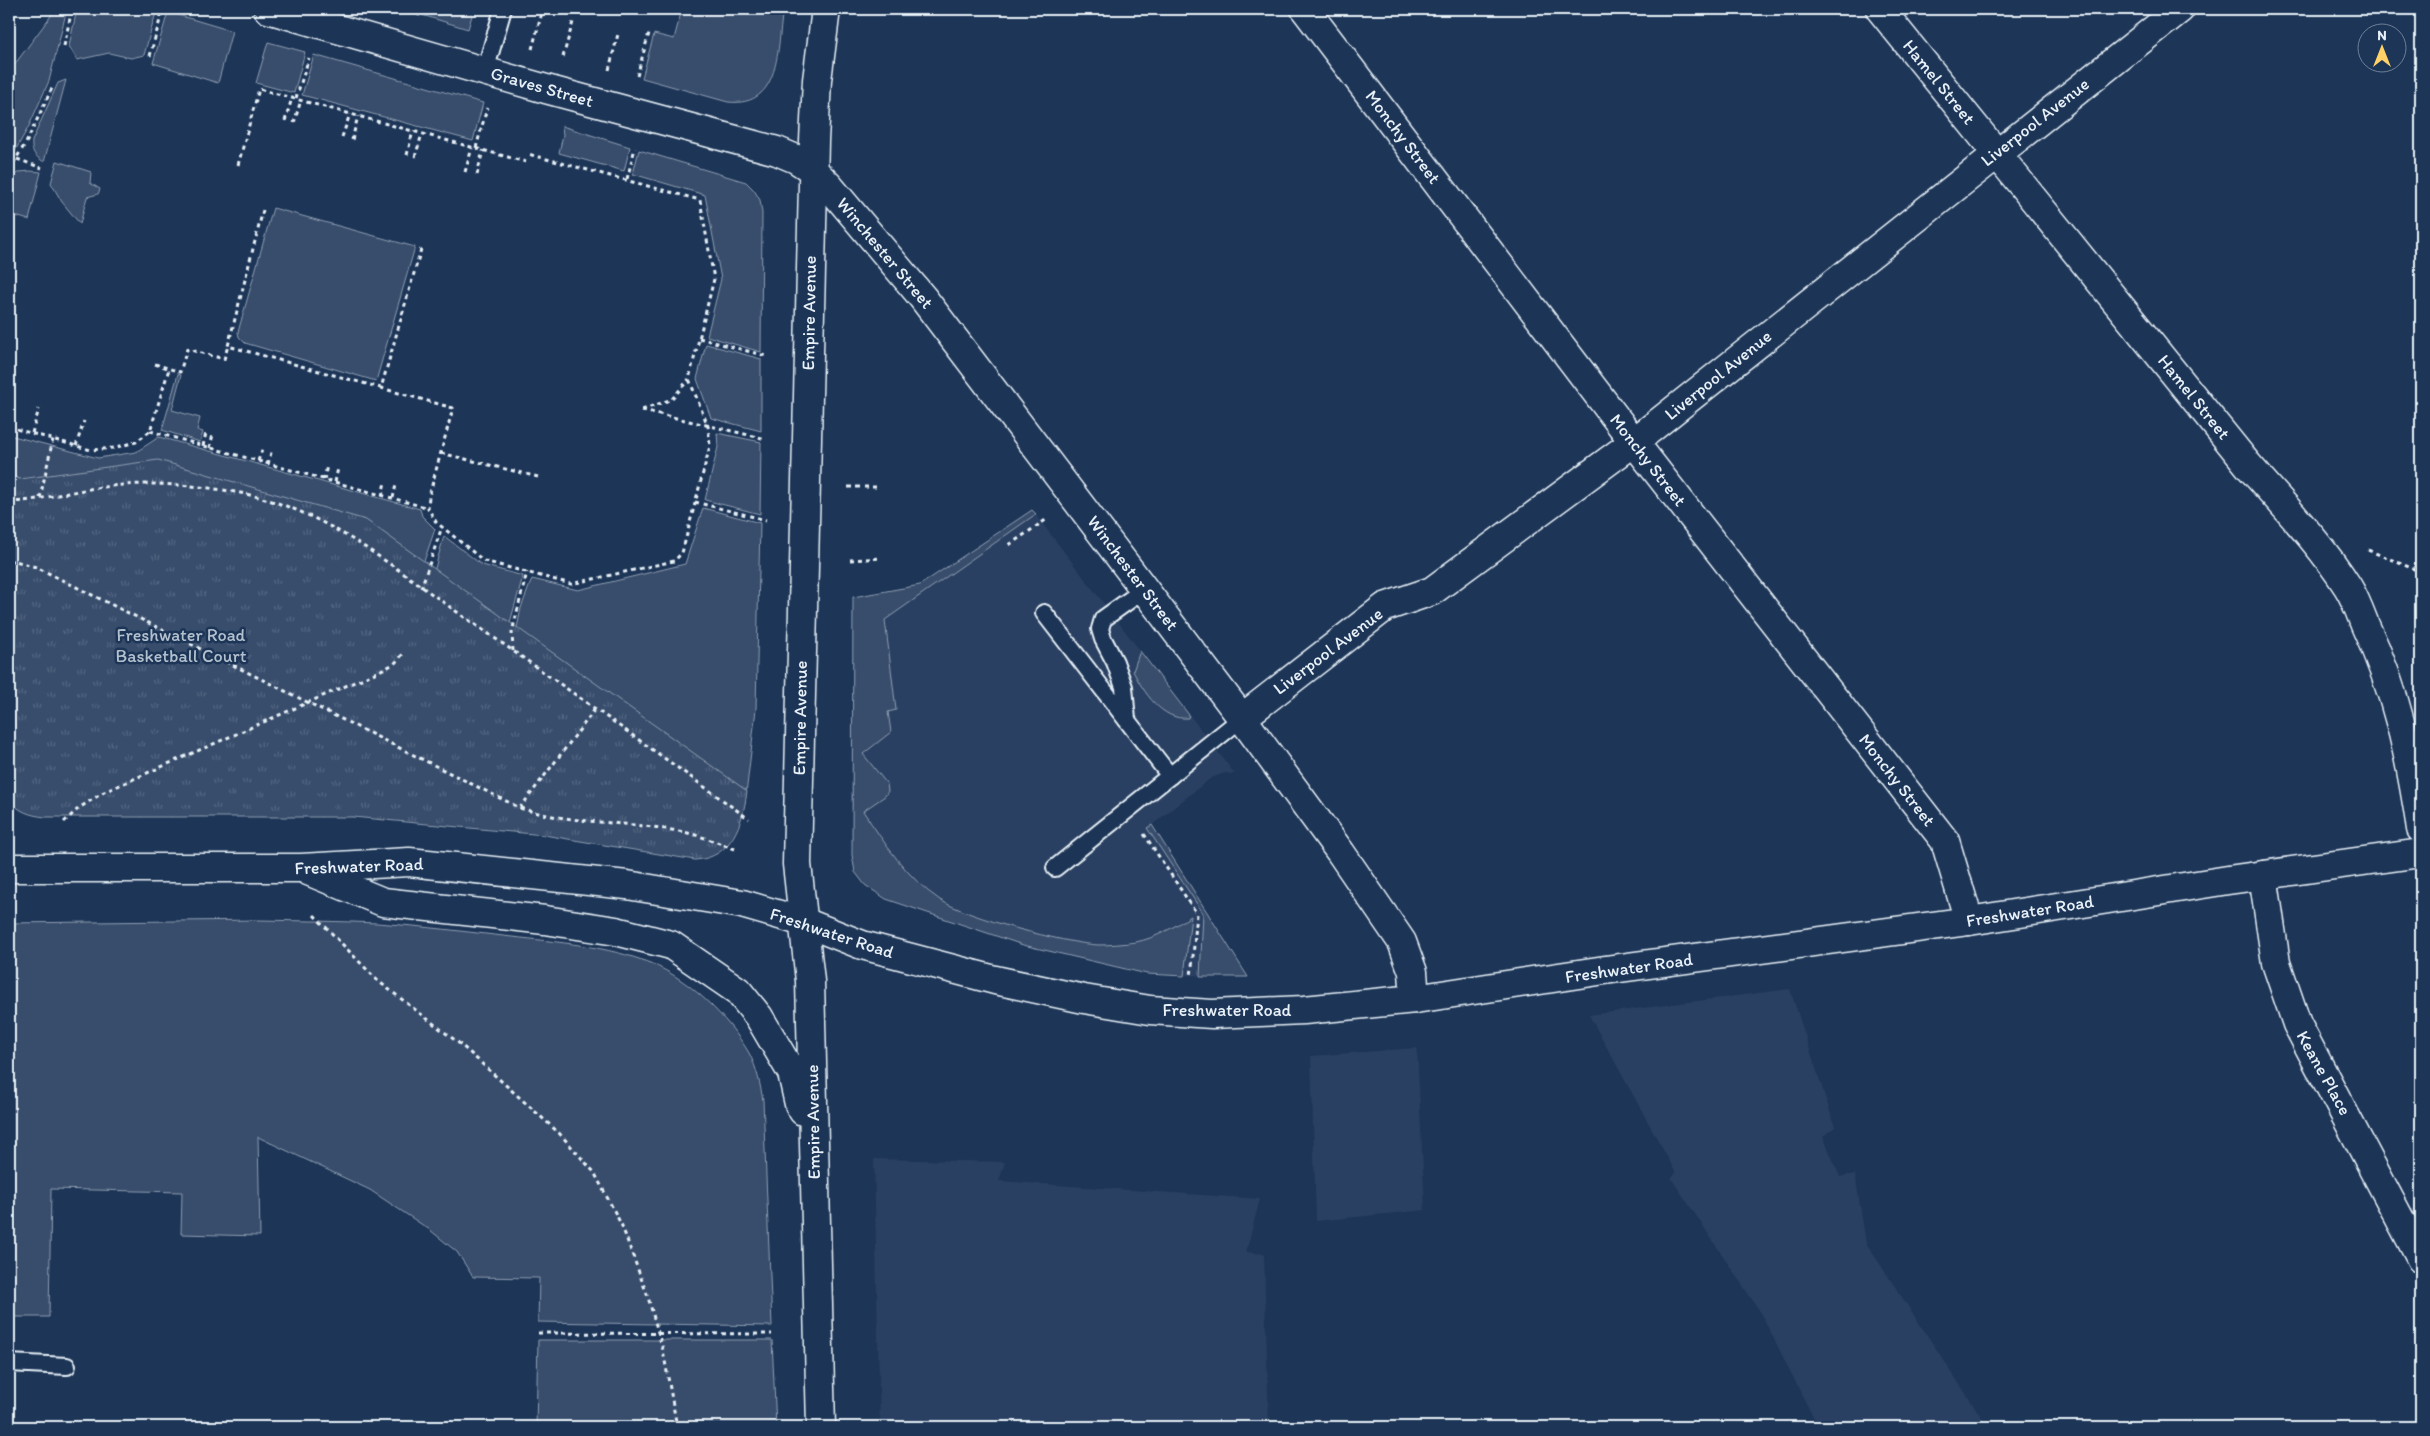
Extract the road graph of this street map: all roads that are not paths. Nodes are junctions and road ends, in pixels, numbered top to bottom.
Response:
1 (268, 9) edge
2 (503, 9) edge
3 (826, 9) edge
4 (1305, 9) edge
5 (1880, 9) edge
6 (2180, 9) edge
7 (485, 71) junction
8 (1996, 153) junction
9 (813, 170) junction
10 (1634, 442) junction
11 (1145, 589) junction
12 (1044, 613) dead end
13 (1242, 718) junction
14 (1127, 720) junction
15 (1170, 776) junction
16 (2421, 829) edge
17 (2421, 853) edge
18 (9, 868) edge
19 (301, 868) junction
20 (1055, 868) dead end
21 (2263, 875) junction
22 (1969, 921) junction
23 (804, 922) junction
24 (1415, 998) junction
25 (813, 1130) junction
26 (2421, 1259) edge
27 (9, 1364) edge
28 (67, 1366) dead end
29 (820, 1427) edge

1 - 7 street, Graves Street
2 - 7 lane
3 - 9 street, Empire Avenue
4 - 10 street, Monchy Street
5 - 8 street, Hamel Street
6 - 8 street, Liverpool Avenue
7 - 9 street, Graves Street
8 - 10 street, Liverpool Avenue
8 - 16 street, Hamel Street
9 - 11 street, Winchester Street
9 - 23 street, Empire Avenue
10 - 13 street, Liverpool Avenue
10 - 22 street, Monchy Street
11 - 13 street, Winchester Street
11 - 14 lane
12 - 14 lane
13 - 15 lane
13 - 24 street, Winchester Street
14 - 15 lane
15 - 20 lane
17 - 21 street, Freshwater Road
18 - 19 street, Freshwater Road
19 - 23 street, Freshwater Road
19 - 25 street
21 - 22 street, Freshwater Road
21 - 26 street, Keane Place
22 - 24 street, Freshwater Road
23 - 24 street, Freshwater Road
23 - 25 street, Empire Avenue
25 - 29 street, Empire Avenue
27 - 28 lane

